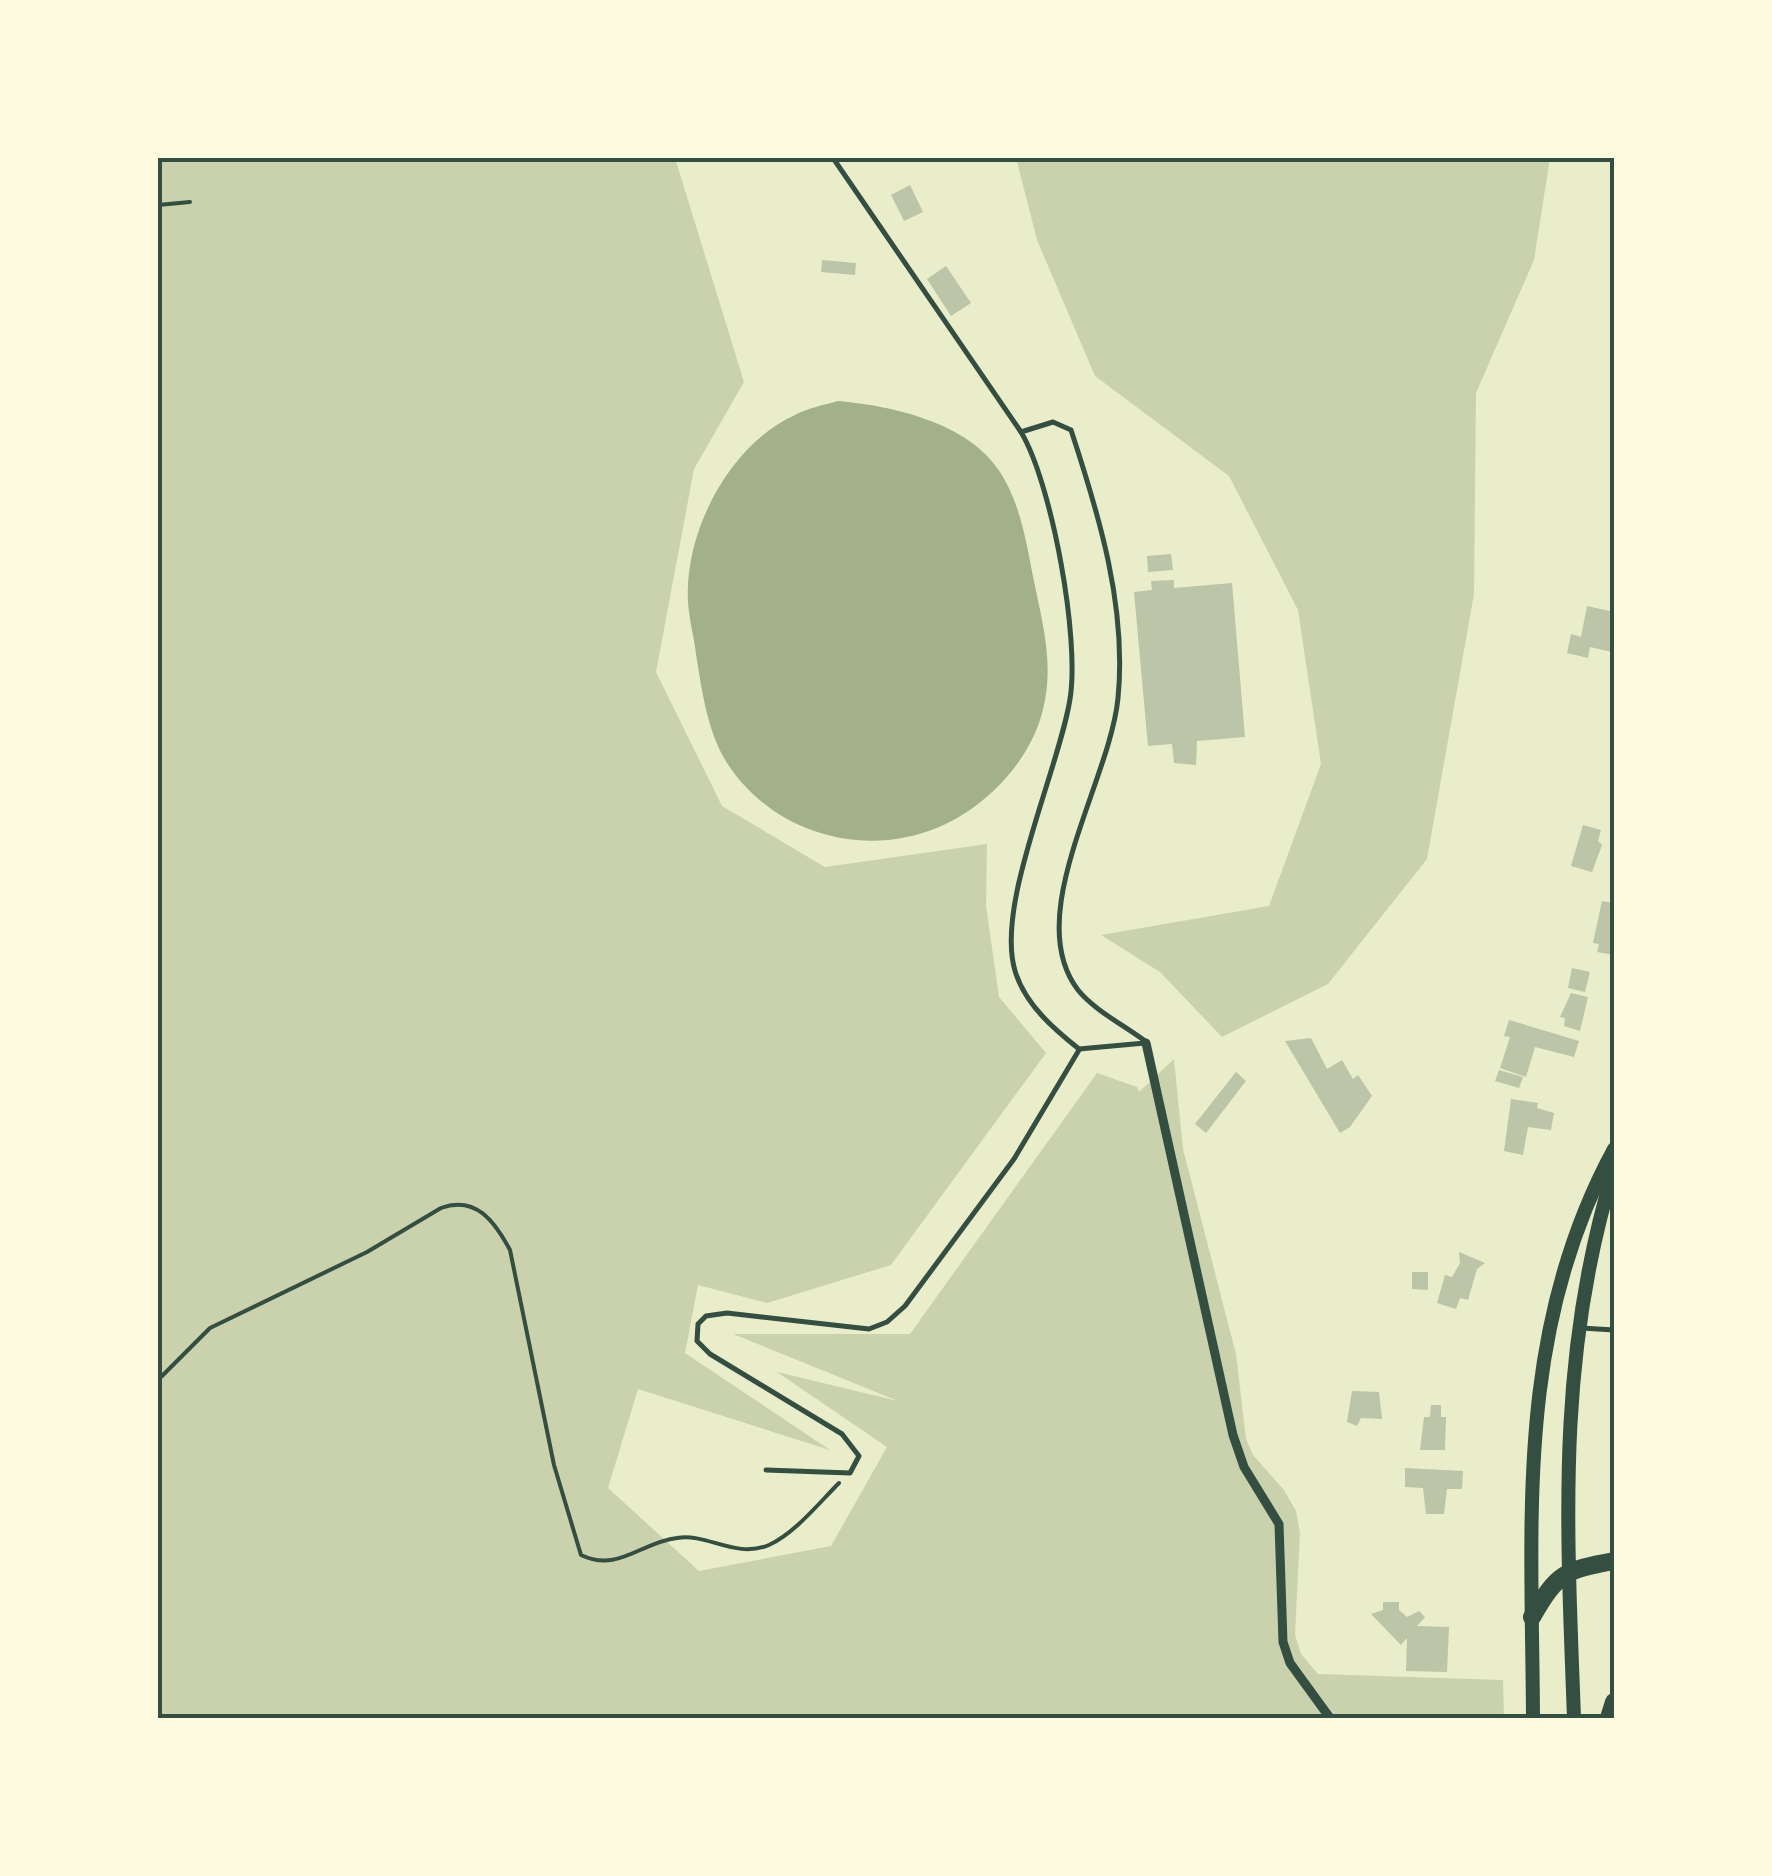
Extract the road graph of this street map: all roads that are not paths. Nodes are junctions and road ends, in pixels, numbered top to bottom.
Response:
1 (833, 158) edge
2 (1021, 432) junction
3 (1146, 1043) junction
4 (1079, 1049) junction
5 (1614, 1149) edge
6 (1614, 1169) edge
7 (1578, 1328) junction
8 (1614, 1330) edge
9 (766, 1470) dead end
10 (1614, 1561) edge
11 (1568, 1570) junction
12 (1532, 1618) junction
13 (1614, 1702) edge
14 (1330, 1718) edge
15 (1533, 1718) edge
16 (1574, 1718) edge
17 (1610, 1718) edge

1 - 2 lane
2 - 3 lane
2 - 4 lane
3 - 4 lane
3 - 14 street
4 - 9 lane
5 - 12 main road
6 - 7 main road
7 - 8 lane
7 - 11 main road
10 - 11 highway
11 - 12 highway
11 - 16 main road
12 - 15 main road
13 - 17 highway

